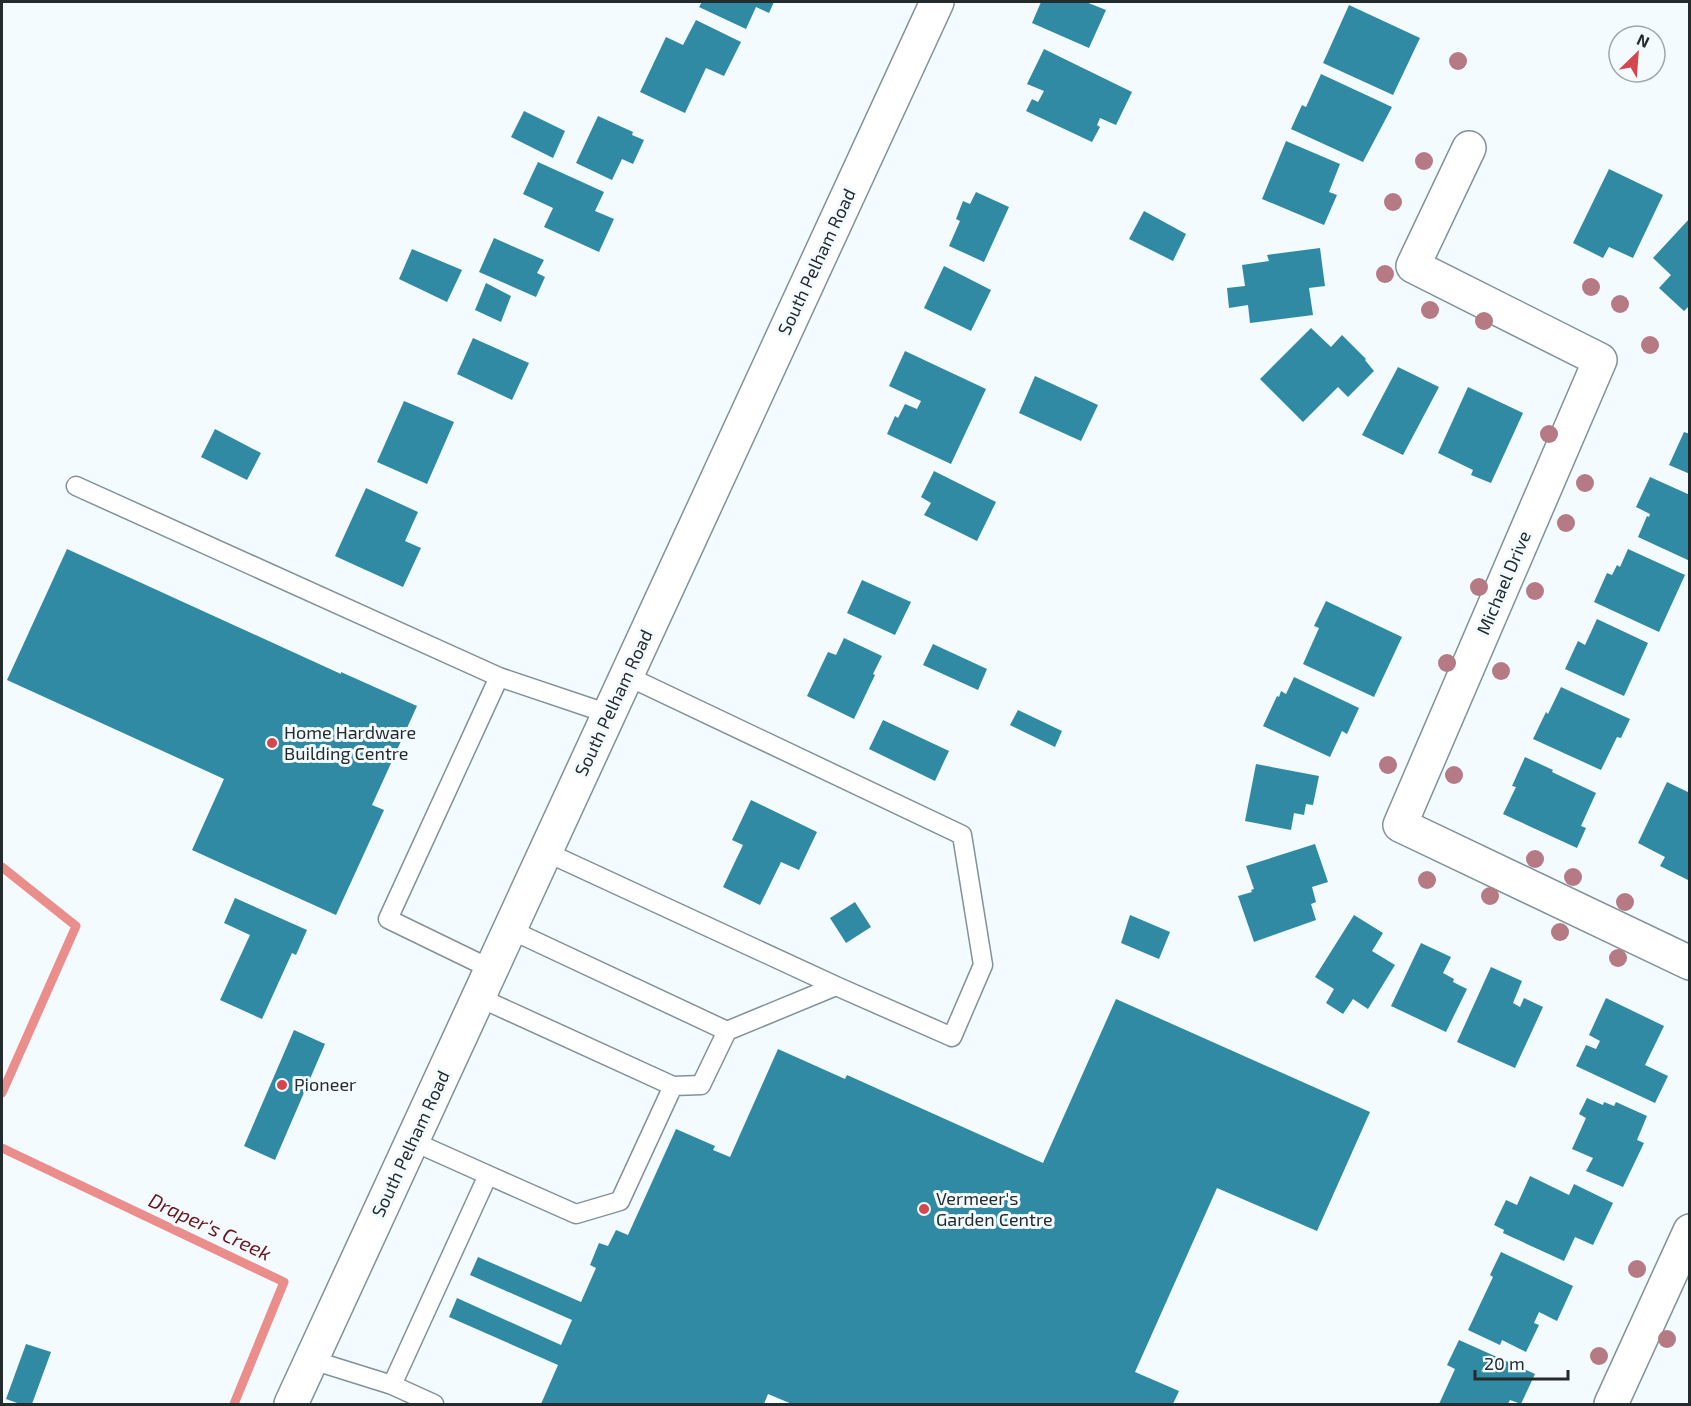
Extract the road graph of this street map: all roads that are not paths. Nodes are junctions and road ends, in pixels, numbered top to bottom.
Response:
1 (937, 2) edge
2 (1469, 148) dead end
3 (76, 486) dead end
4 (627, 676) junction
5 (499, 677) junction
6 (609, 714) junction
7 (546, 852) junction
8 (509, 929) junction
9 (1689, 963) edge
10 (484, 983) junction
11 (836, 986) junction
12 (727, 1031) junction
13 (673, 1086) junction
14 (412, 1141) junction
15 (488, 1174) junction
16 (1689, 1231) edge
17 (312, 1360) junction
18 (392, 1385) junction
19 (291, 1404) edge
20 (434, 1404) edge
21 (1611, 1404) edge

1 - 4 main road, South Pelham Road
2 - 9 main road, Michael Drive
3 - 5 lane
4 - 6 main road, South Pelham Road
4 - 11 lane
5 - 6 lane
5 - 10 lane
6 - 7 main road, South Pelham Road
7 - 8 main road, South Pelham Road
7 - 11 lane
8 - 10 main road, South Pelham Road
8 - 12 lane
10 - 13 lane
10 - 14 main road, South Pelham Road
11 - 12 lane
12 - 13 lane
13 - 15 lane
14 - 15 lane
14 - 17 main road, South Pelham Road
15 - 18 lane
16 - 21 main road
17 - 18 lane
17 - 19 main road, South Pelham Road
18 - 20 lane

